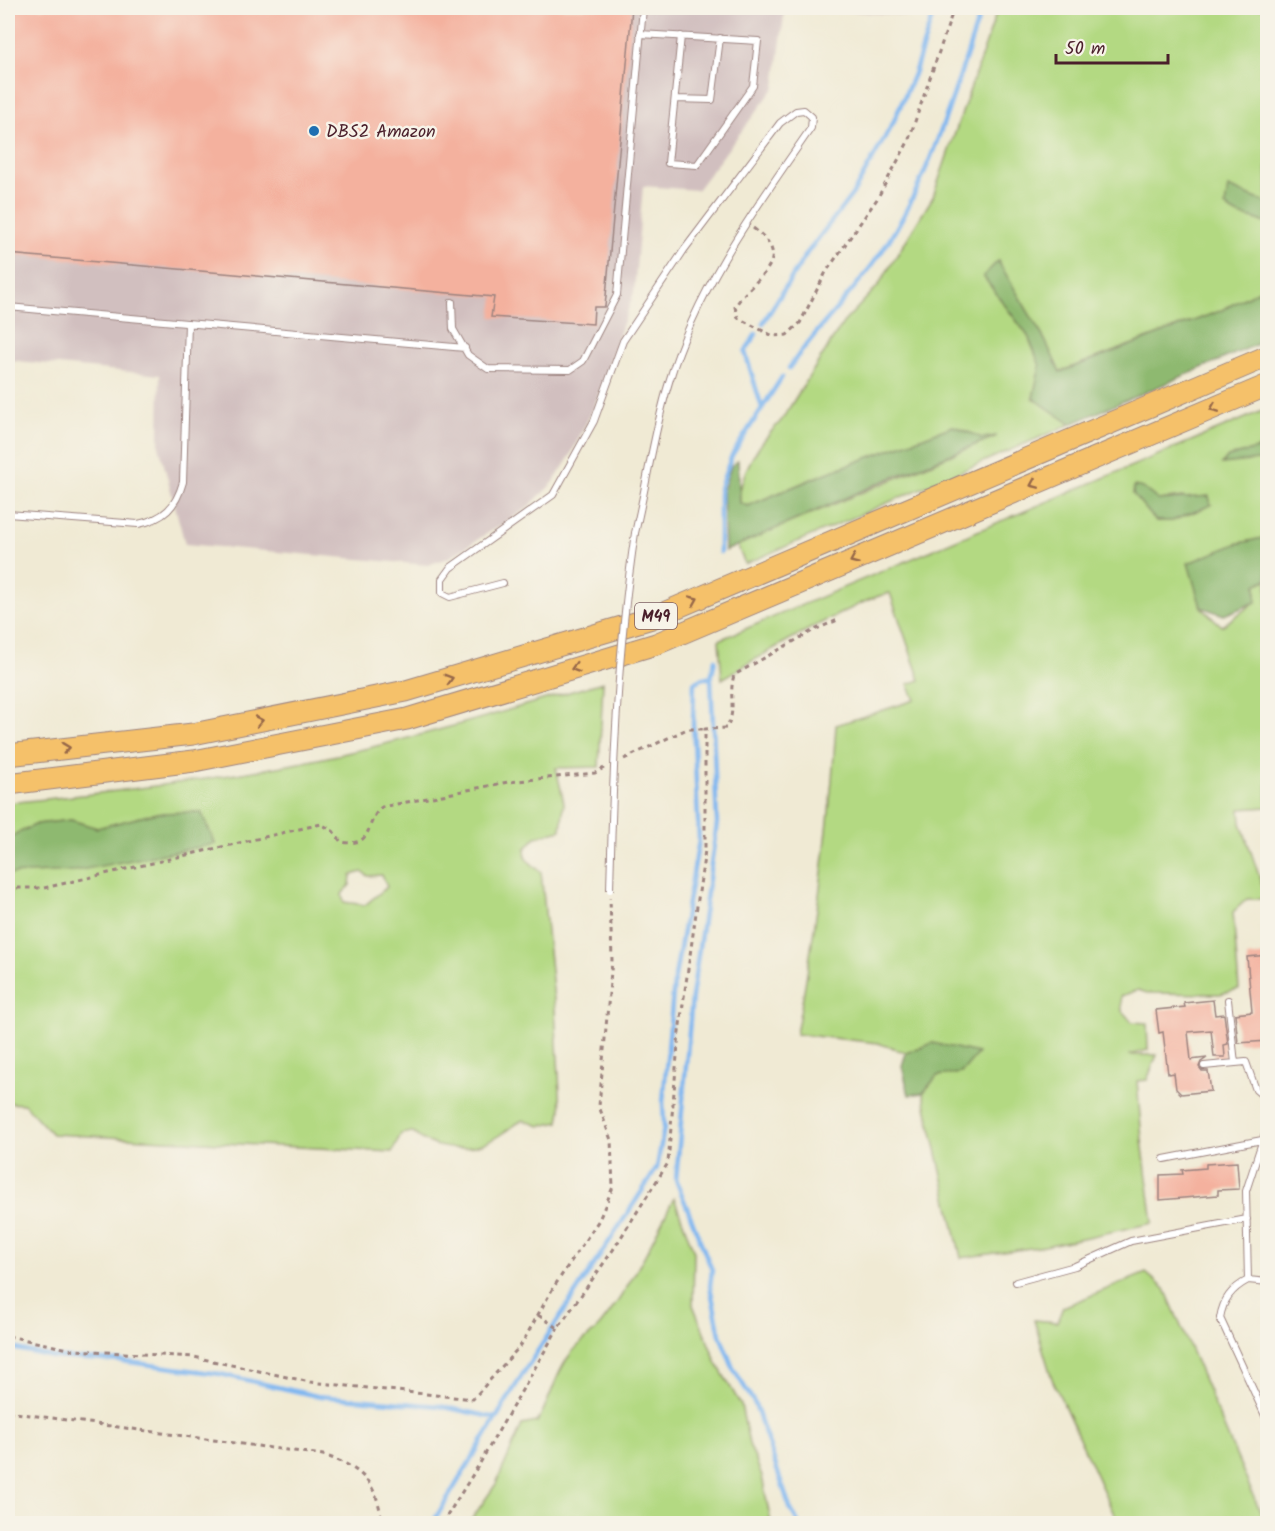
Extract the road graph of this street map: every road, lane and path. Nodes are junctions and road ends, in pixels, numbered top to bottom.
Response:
1 (643, 8) edge
2 (954, 8) edge
3 (640, 33) junction
4 (681, 36) junction
5 (720, 38) junction
6 (675, 99) junction
7 (746, 223) junction
8 (452, 302) dead end
9 (8, 307) edge
10 (188, 323) junction
11 (465, 348) junction
12 (1268, 357) edge
13 (1268, 386) edge
14 (8, 514) edge
15 (503, 583) dead end
16 (840, 619) dead end
17 (705, 729) junction
18 (8, 755) edge
19 (623, 760) dead end
20 (614, 764) dead end
21 (8, 784) edge
22 (8, 888) edge
23 (610, 890) joint
24 (1228, 1000) dead end
25 (1235, 1063) junction
26 (1204, 1066) dead end
27 (1268, 1100) edge
28 (1268, 1124) edge
29 (1265, 1141) edge
30 (1164, 1159) dead end
31 (1246, 1219) junction
32 (1248, 1280) junction
33 (1016, 1282) dead end
34 (1268, 1282) edge
35 (538, 1315) junction
36 (558, 1328) junction
37 (8, 1336) edge
38 (8, 1412) edge
39 (1268, 1422) edge
40 (382, 1524) edge
41 (442, 1524) edge

1 - 3 lane
2 - 7 path
3 - 4 lane
3 - 11 lane
4 - 5 lane
4 - 6 lane
5 - 6 lane
5 - 6 lane
7 - 15 lane
7 - 23 lane, bridge
8 - 11 lane
9 - 10 lane
10 - 11 lane
10 - 14 lane
18 -> 12 highway, M49
13 -> 21 highway, M49
16 - 17 path
17 - 19 path
17 - 36 path
20 - 22 path
23 - 35 path
24 - 25 lane
25 - 26 lane
25 - 27 lane
28 - 29 lane
29 - 30 lane
29 - 31 lane
31 - 32 lane
31 - 33 lane
32 - 34 lane
32 - 39 lane
35 - 36 path
35 - 37 path
36 - 41 path
38 - 40 path

